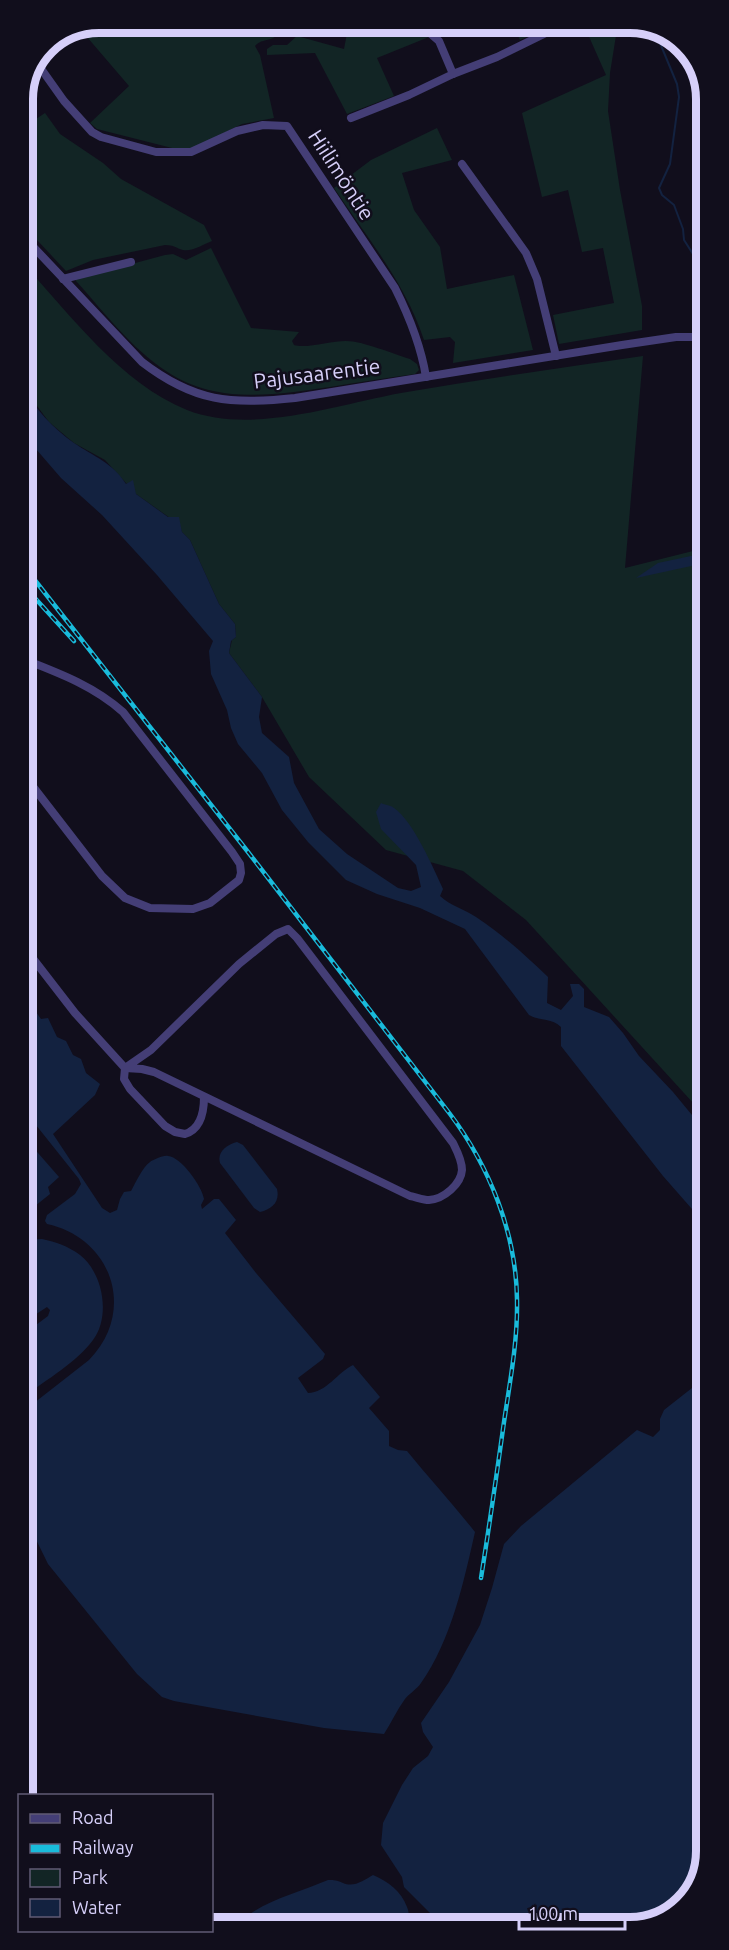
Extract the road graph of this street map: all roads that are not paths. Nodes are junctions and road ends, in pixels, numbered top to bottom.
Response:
1 (430, 33) edge
2 (545, 33) edge
3 (41, 68) edge
4 (453, 74) junction
5 (351, 118) dead end
6 (462, 165) dead end
7 (33, 247) edge
8 (130, 262) dead end
9 (63, 279) junction
10 (696, 338) edge
11 (556, 356) junction
12 (426, 377) junction
13 (33, 664) edge
14 (33, 787) edge
15 (33, 959) edge
16 (125, 1068) junction
17 (204, 1097) junction

1 - 4 street
2 - 4 street
3 - 12 street, Hiilimöntie
4 - 5 street
6 - 11 street
7 - 9 street, Pajusaarentie
8 - 9 street
9 - 12 street, Pajusaarentie
10 - 11 street, Pajusaarentie
11 - 12 street, Pajusaarentie
13 - 14 street
15 - 16 street
16 - 17 street
16 - 17 street
16 - 17 street

